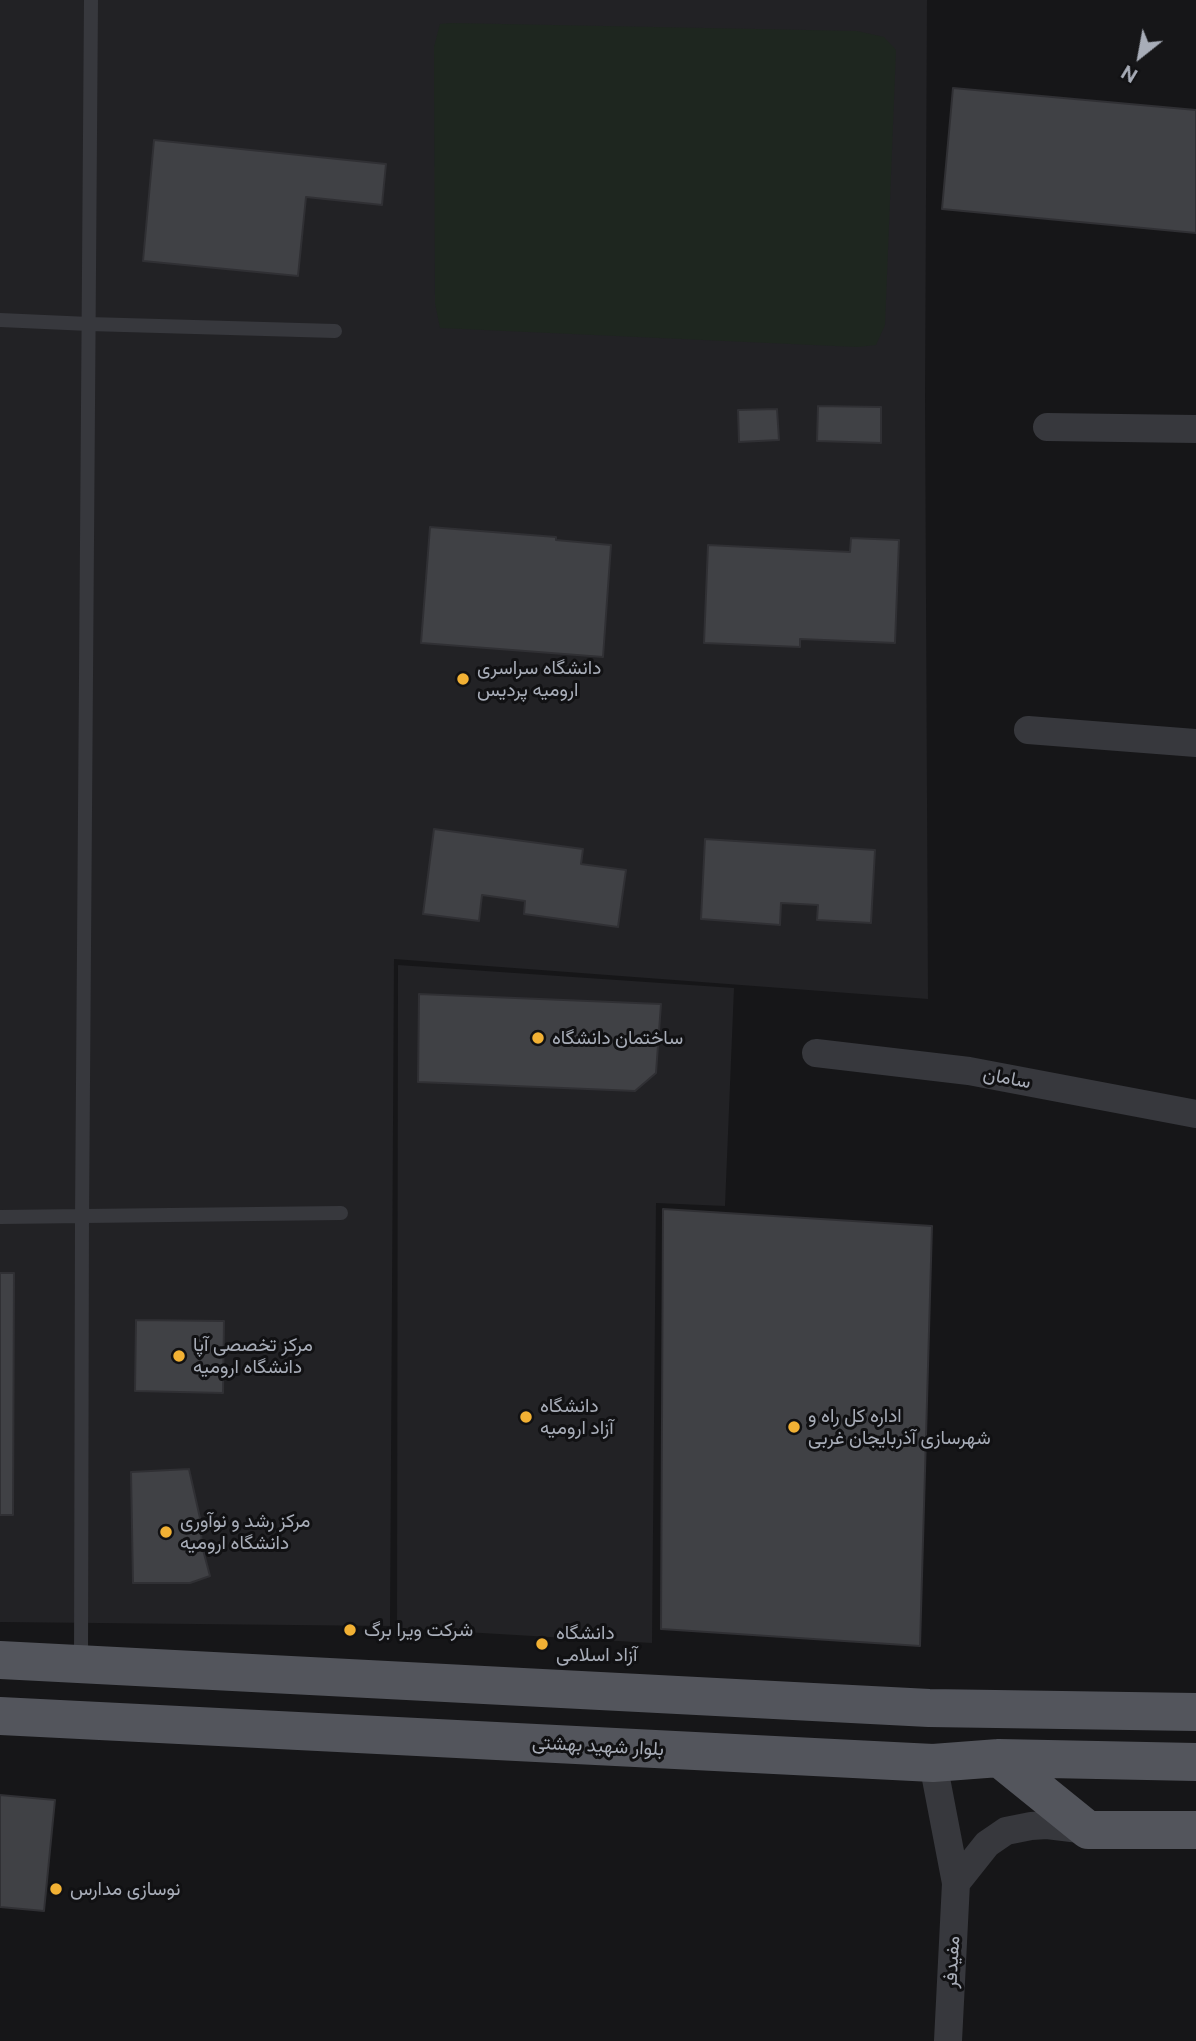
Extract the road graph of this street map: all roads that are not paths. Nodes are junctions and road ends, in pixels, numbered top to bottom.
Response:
1 (91, 0) edge
2 (0, 320) edge
3 (89, 324) junction
4 (335, 331) dead end
5 (1047, 427) dead end
6 (1196, 429) edge
7 (1028, 730) dead end
8 (1196, 743) edge
9 (816, 1053) dead end
10 (1196, 1114) edge
11 (341, 1213) dead end
12 (0, 1217) edge
13 (82, 1217) junction
14 (0, 1660) edge
15 (81, 1664) junction
16 (929, 1708) junction
17 (1196, 1712) edge
18 (0, 1716) edge
19 (999, 1758) junction
20 (1196, 1762) edge
21 (933, 1763) junction
22 (1088, 1830) junction
23 (1196, 1830) edge
24 (956, 1883) junction
25 (948, 2041) edge

1 - 3 lane
2 - 3 lane
3 - 4 lane
3 - 13 lane
5 - 6 street
7 - 8 street
9 - 10 street, سامان
11 - 13 lane
12 - 13 lane
13 - 15 lane
14 - 15 main road
15 - 16 main road
16 - 17 main road
16 - 21 main road
18 - 21 main road, بلوار شهید بهشتی
19 - 20 main road, بلوار شهید بهشتی
19 - 21 main road, بلوار شهید بهشتی
19 - 22 main road
21 - 24 street, مفیدفر
22 - 23 main road
22 - 24 street
24 - 25 street, مفیدفر

